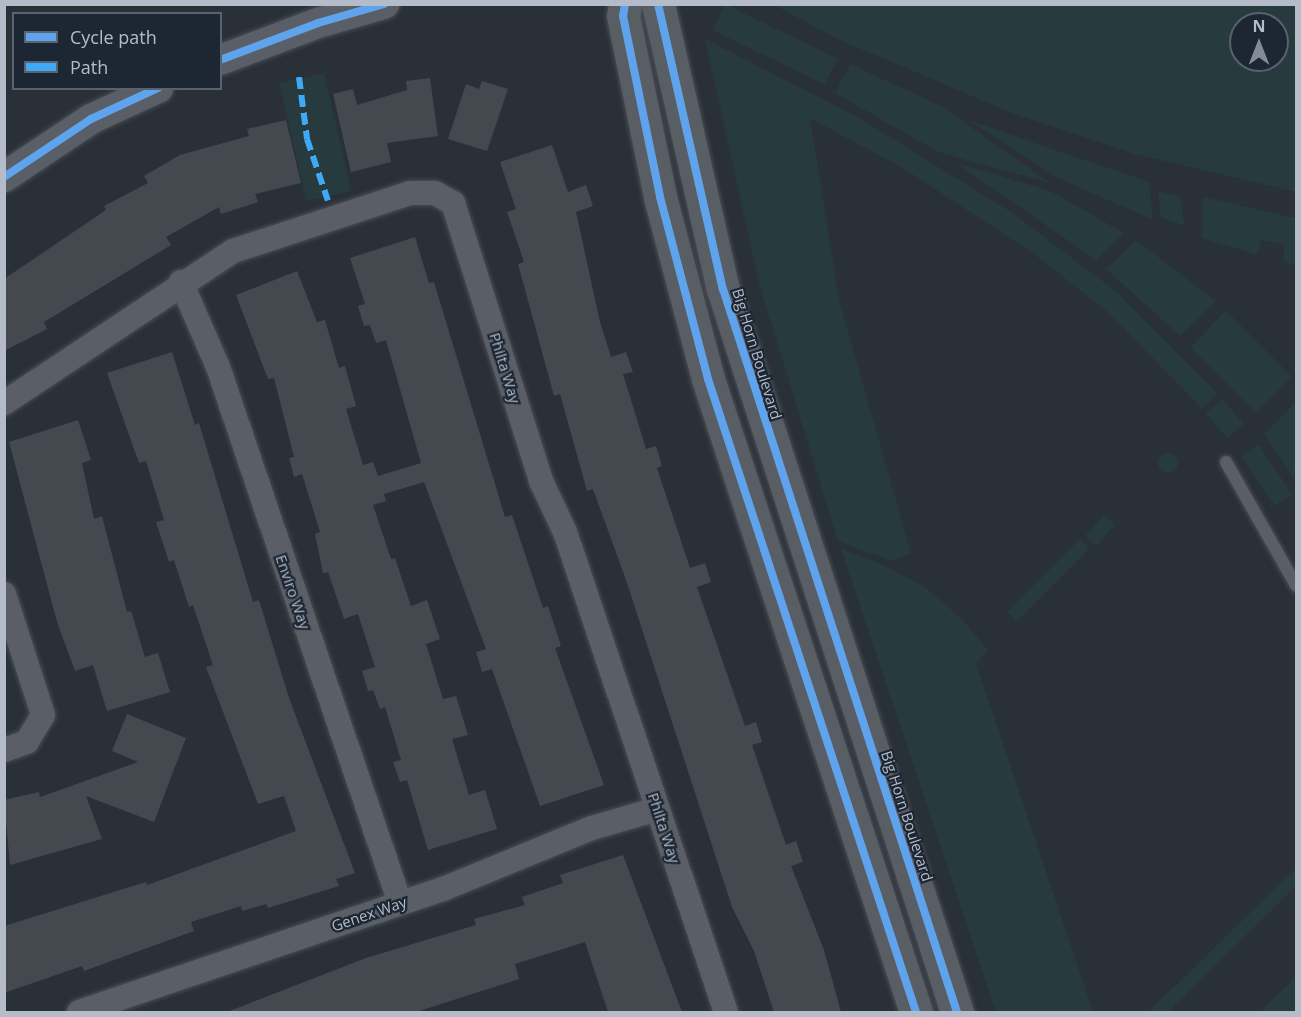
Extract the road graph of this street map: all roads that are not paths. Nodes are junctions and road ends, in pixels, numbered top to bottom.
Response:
1 (384, 4) edge
2 (625, 4) edge
3 (658, 4) edge
4 (222, 59) edge
5 (154, 90) edge
6 (4, 177) edge
7 (181, 282) junction
8 (4, 403) edge
9 (1226, 462) dead end
10 (1296, 585) edge
11 (4, 594) edge
12 (4, 750) edge
13 (657, 809) junction
14 (400, 903) junction
15 (79, 1012) edge
16 (726, 1012) edge
17 (916, 1012) edge
18 (957, 1012) edge

1 - 4 street
2 - 17 main road
3 - 18 main road, Big Horn Boulevard
5 - 6 street
7 - 8 street, Philta Way
7 - 13 street, Philta Way
7 - 14 street, Enviro Way
9 - 10 lane
11 - 12 street
13 - 14 street, Genex Way
13 - 16 street, Philta Way
14 - 15 street, Genex Way

